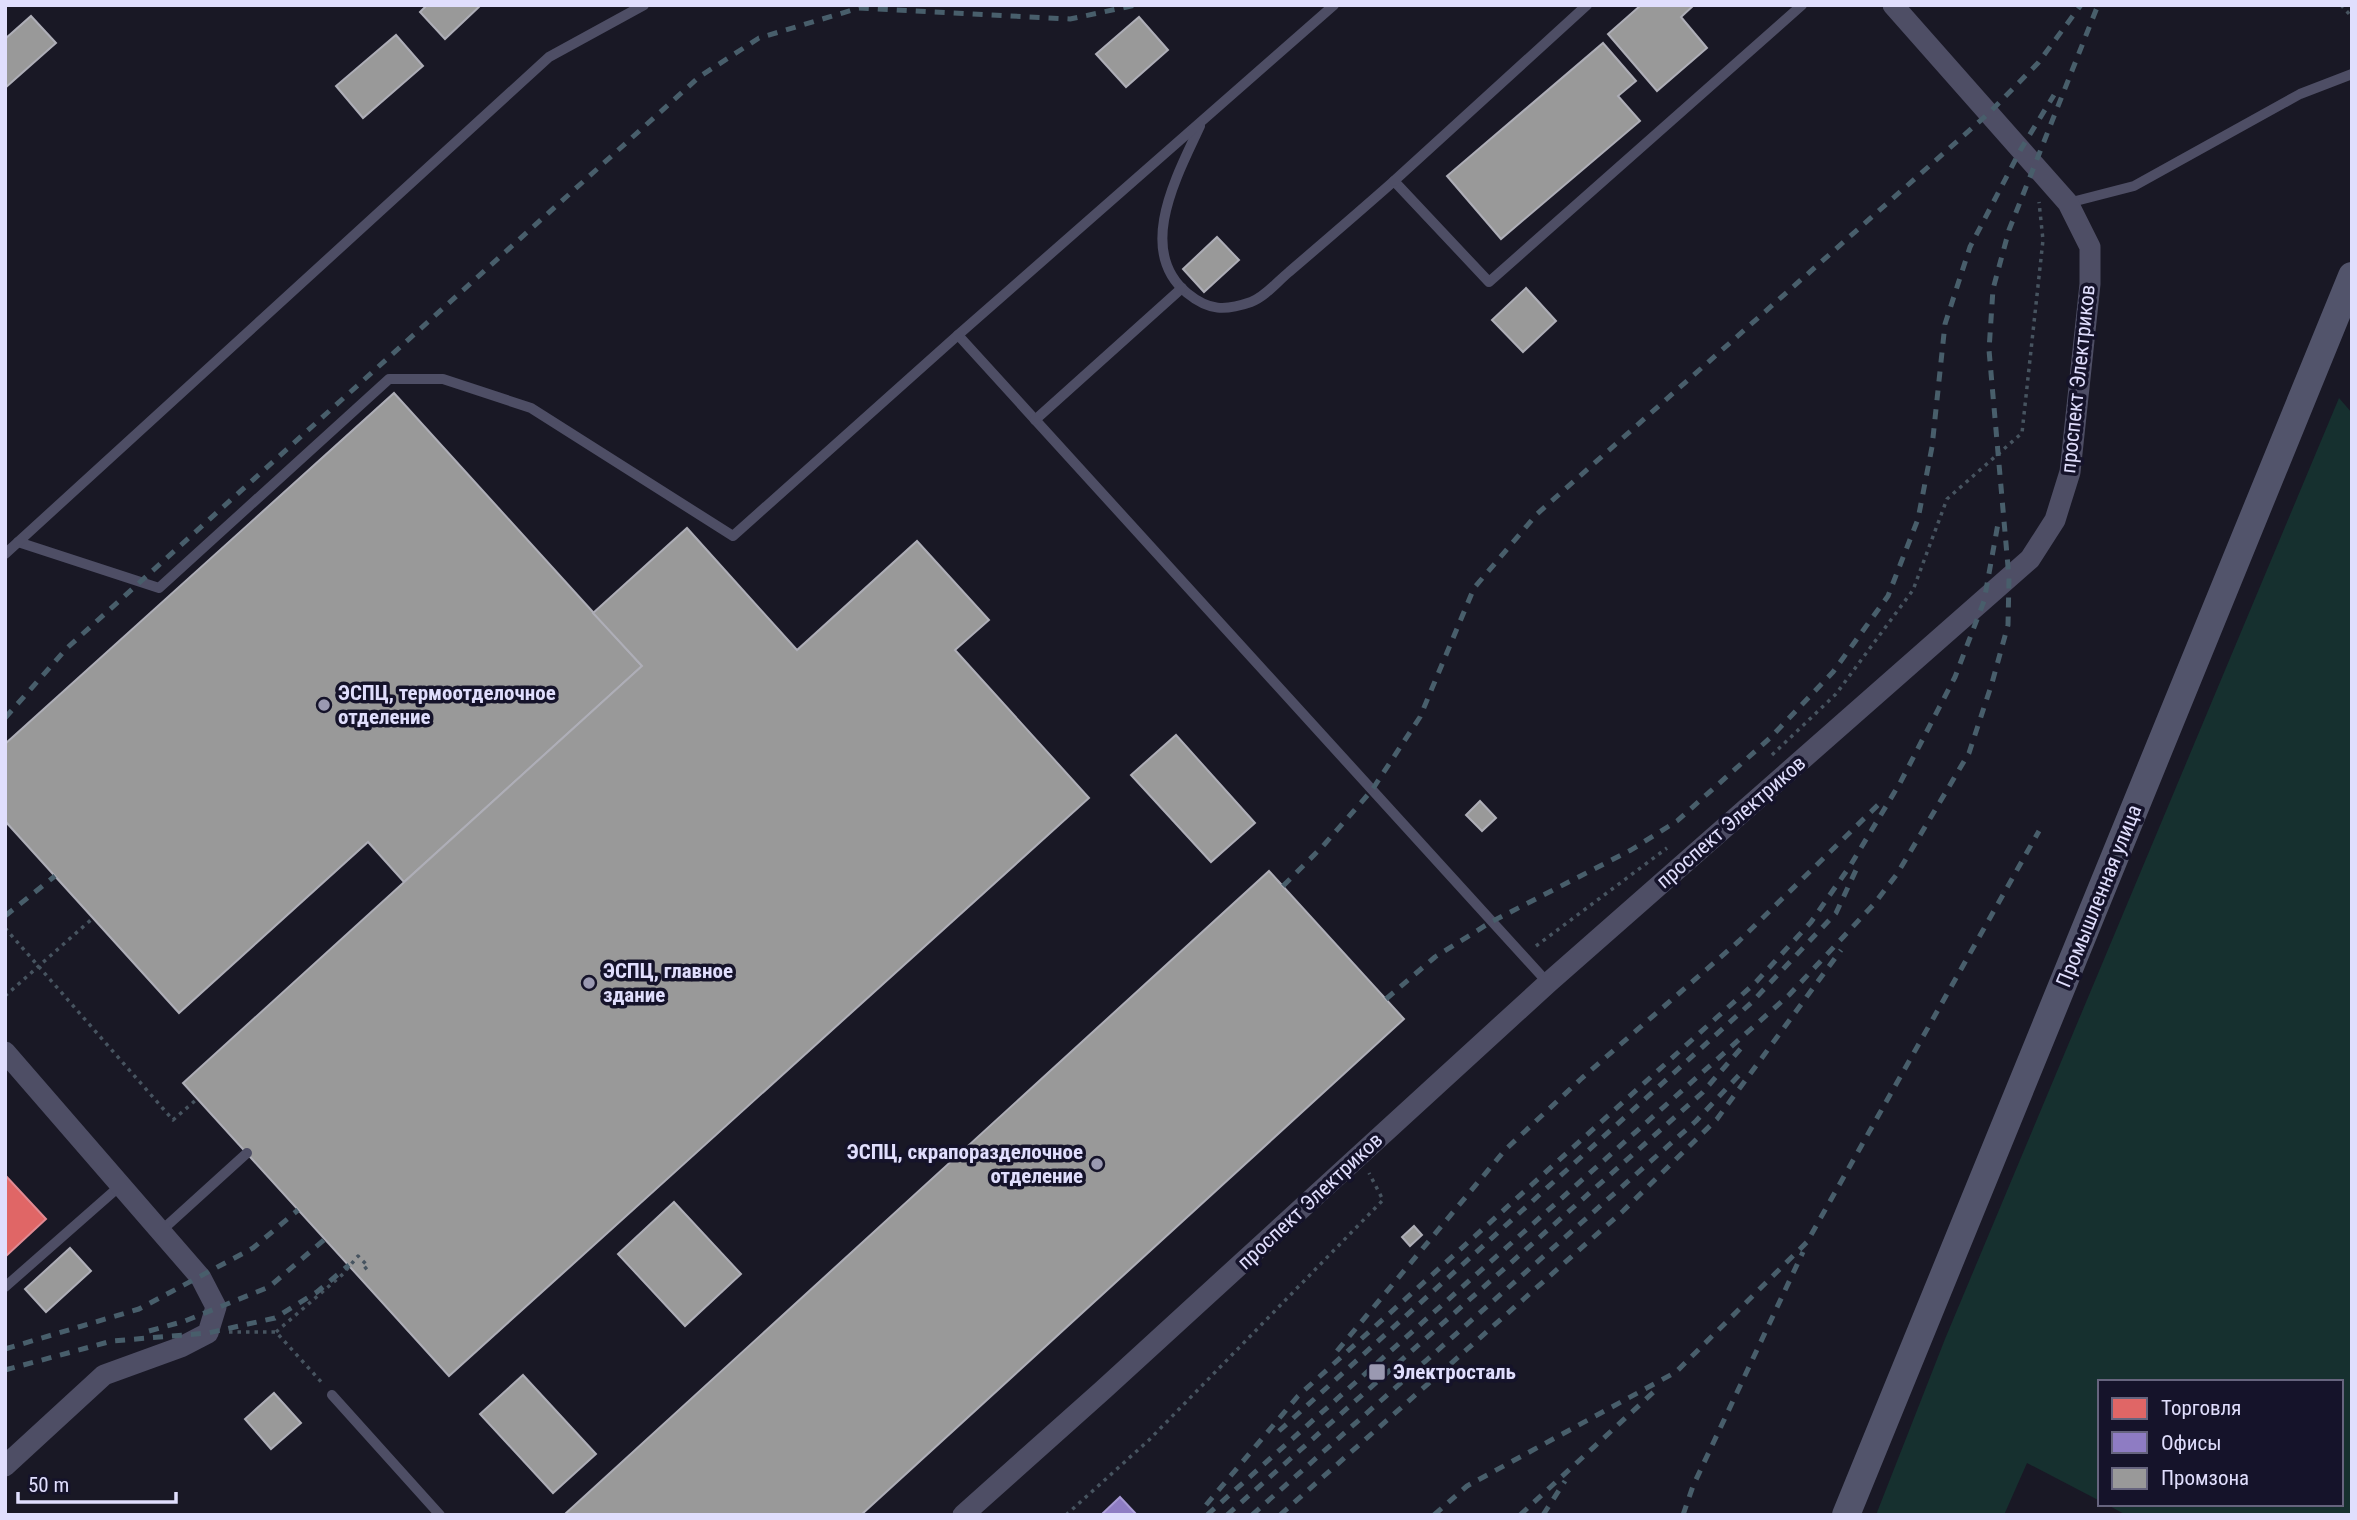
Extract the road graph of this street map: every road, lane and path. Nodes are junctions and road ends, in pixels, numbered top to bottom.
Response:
1 (644, 5) edge
2 (1334, 5) edge
3 (1587, 5) edge
4 (1802, 5) edge
5 (1893, 5) edge
6 (2341, 5) edge
7 (2352, 17) edge
8 (2352, 74) edge
9 (1202, 120) junction
10 (2042, 173) junction
11 (1394, 181) junction
12 (2068, 203) junction
13 (2352, 276) edge
14 (1182, 288) junction
15 (958, 335) junction
16 (1035, 420) junction
17 (18, 542) junction
18 (5, 554) edge
19 (1770, 757) dead end
20 (1675, 841) dead end
21 (93, 918) dead end
22 (5, 928) edge
23 (1523, 956) junction
24 (39, 966) junction
25 (1548, 983) junction
26 (5, 996) edge
27 (5, 1052) edge
28 (197, 1099) dead end
29 (247, 1153) dead end
30 (1360, 1155) junction
31 (121, 1185) junction
32 (161, 1231) junction
33 (361, 1272) dead end
34 (5, 1287) edge
35 (208, 1332) junction
36 (276, 1332) junction
37 (332, 1395) joint
38 (5, 1466) edge
39 (440, 1515) edge
40 (963, 1515) edge
41 (1066, 1515) edge
42 (1846, 1515) edge

1 - 17 lane
2 - 9 lane
3 - 11 lane
4 - 11 lane
5 - 10 street, проспект Электриков
6 - 7 path
8 - 12 lane
9 - 14 lane
9 - 15 lane
10 - 12 street, проспект Электриков
10 - 19 path
11 - 14 lane
12 - 25 street, проспект Электриков
13 - 42 street, Промышленная улица
14 - 16 lane
15 - 16 lane
15 - 17 lane
16 - 23 lane
17 - 18 lane
20 - 23 path
21 - 24 path
22 - 24 path
23 - 25 lane
24 - 26 path
24 - 28 path
25 - 30 street, проспект Электриков
27 - 31 street
29 - 32 lane
30 - 40 street, проспект Электриков
30 - 41 path
31 - 32 street
31 - 34 lane
32 - 35 street
33 - 36 path
35 - 36 path
35 - 38 street
36 - 37 path
37 - 39 lane

